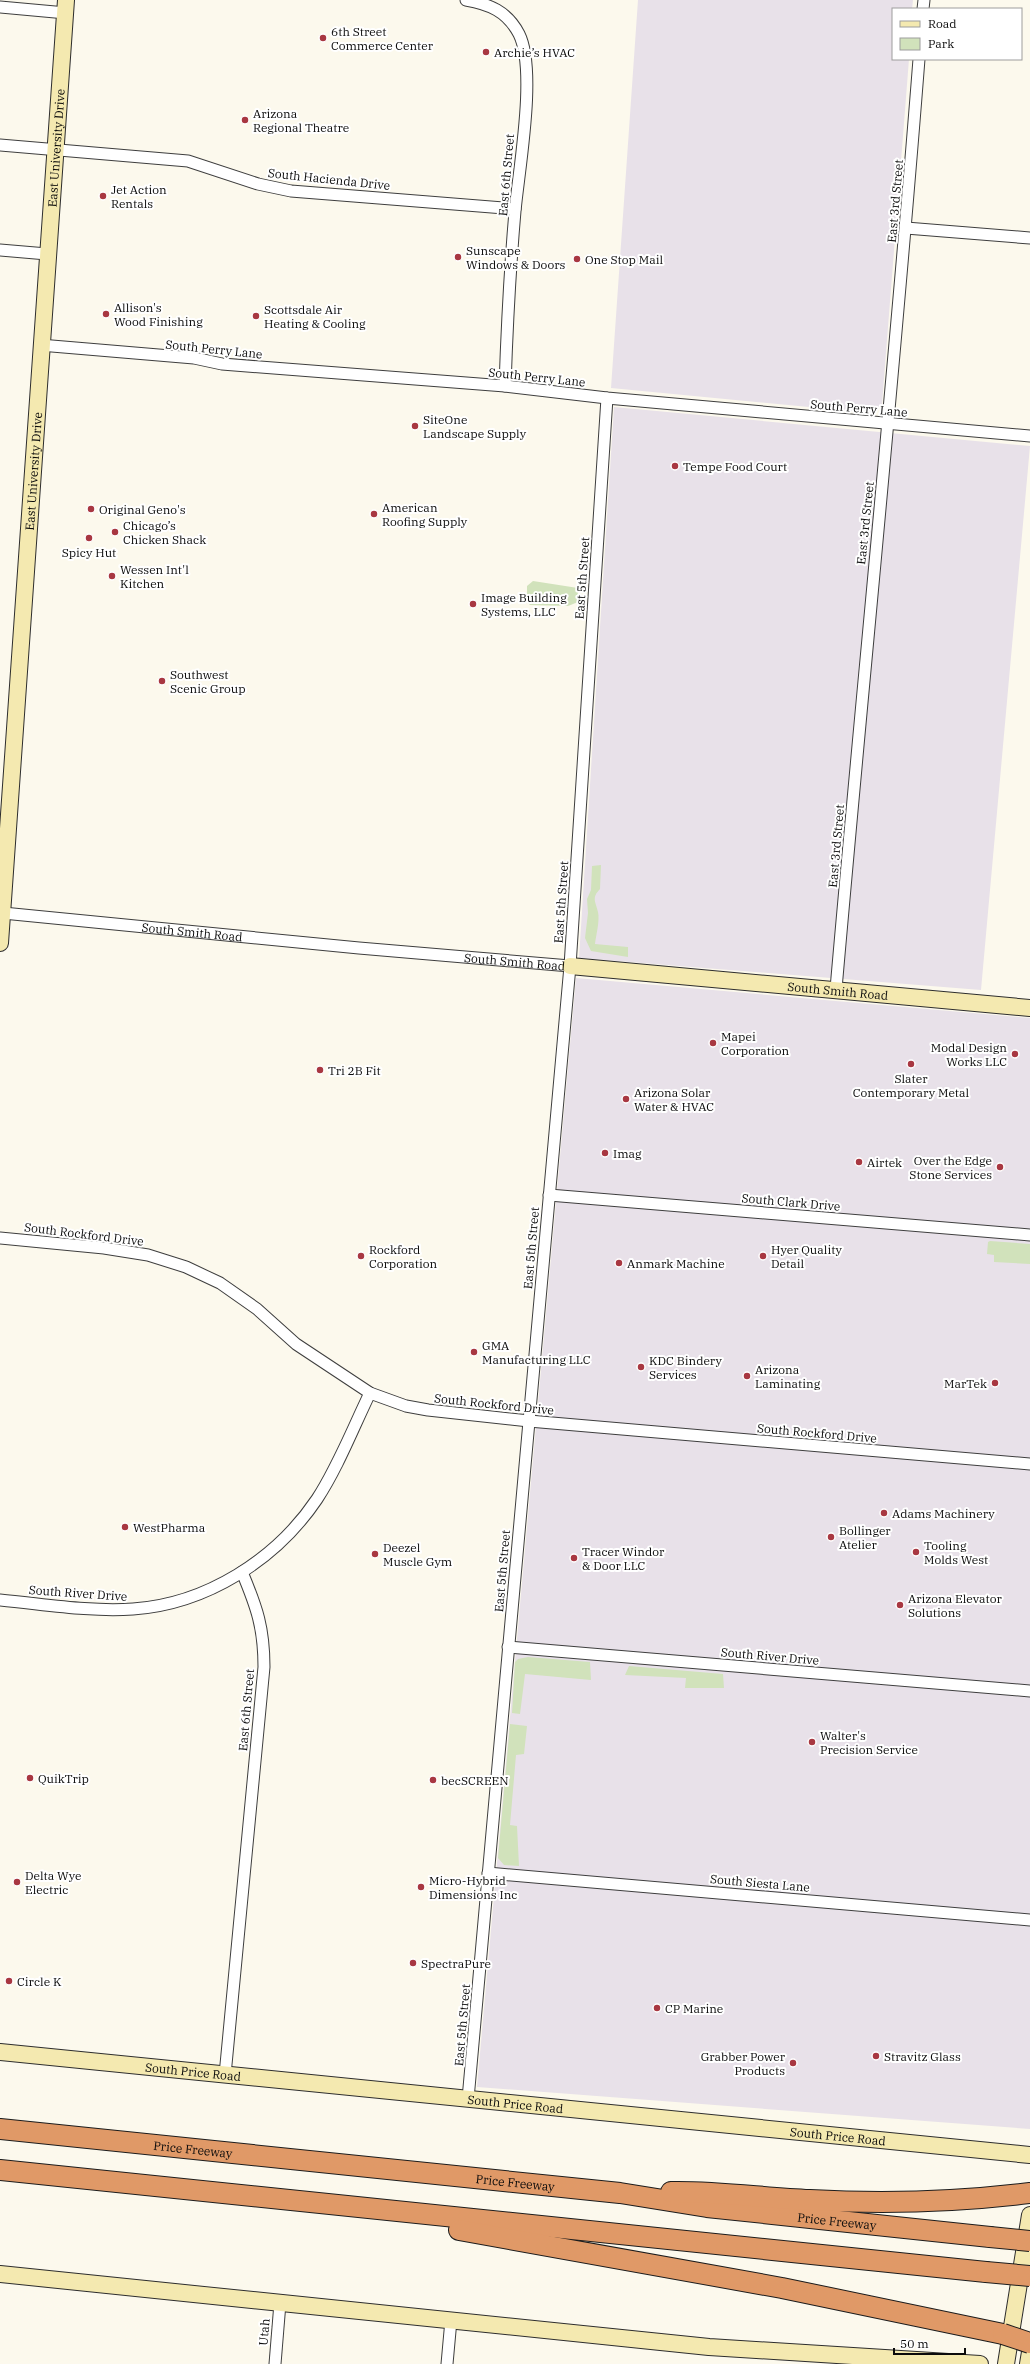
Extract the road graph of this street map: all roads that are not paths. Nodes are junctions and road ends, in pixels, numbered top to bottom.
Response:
1 (466, 0) edge
2 (0, 6) edge
3 (66, 6) edge
4 (919, 60) edge
5 (0, 145) edge
6 (56, 150) junction
7 (515, 209) junction
8 (906, 228) junction
9 (1030, 238) edge
10 (0, 250) edge
11 (47, 254) junction
12 (40, 344) junction
13 (505, 386) junction
14 (607, 398) junction
15 (889, 424) junction
16 (1030, 436) edge
17 (1, 913) edge
18 (0, 943) edge
19 (570, 966) junction
20 (836, 990) junction
21 (1030, 1008) edge
22 (549, 1195) junction
23 (1030, 1235) edge
24 (0, 1238) edge
25 (370, 1393) junction
26 (529, 1421) junction
27 (1030, 1464) edge
28 (242, 1572) junction
29 (0, 1600) edge
30 (508, 1647) junction
31 (1030, 1692) edge
32 (488, 1873) junction
33 (1030, 1920) edge
34 (0, 2052) edge
35 (225, 2075) junction
36 (468, 2099) junction
37 (0, 2129) edge
38 (1030, 2155) edge
39 (0, 2170) edge
40 (620, 2193) junction
41 (1030, 2193) edge
42 (1030, 2197) edge
43 (984, 2199) junction
44 (338, 2205) junction
45 (1030, 2215) edge
46 (1030, 2241) edge
47 (0, 2274) edge
48 (1030, 2276) edge
49 (280, 2303) junction
50 (451, 2320) junction
51 (1003, 2334) junction
52 (1030, 2340) edge
53 (1030, 2343) edge
54 (1030, 2352) edge
55 (274, 2364) edge
56 (447, 2364) edge
57 (980, 2364) edge
58 (1006, 2364) edge
59 (1028, 2364) edge

1 - 7 street, East 6th Street
2 - 3 street
3 - 6 main road, East University Drive
4 - 8 street, East 3rd Street
5 - 6 street, South Hacienda Drive
6 - 7 street, South Hacienda Drive
6 - 11 main road, East University Drive
7 - 13 street, East 6th Street
8 - 9 street
8 - 15 street, East 3rd Street
10 - 11 street
11 - 12 main road, East University Drive
12 - 13 street, South Perry Lane
12 - 17 main road, East University Drive
13 - 14 street, South Perry Lane
14 - 15 street, South Perry Lane
14 - 19 street, East 5th Street
15 - 16 street, South Perry Lane
15 - 20 street, East 3rd Street
17 - 18 main road, East University Drive
17 - 19 street, South Smith Road
19 - 20 main road, South Smith Road
19 - 22 street, East 5th Street
20 - 21 main road, South Smith Road
22 - 23 street, South Clark Drive
22 - 26 street, East 5th Street
24 - 25 street, South Rockford Drive
25 - 26 street, South Rockford Drive
25 - 28 street
26 - 27 street, South Rockford Drive
26 - 30 street, East 5th Street
28 - 29 street, South River Drive
28 - 35 street, East 6th Street
30 - 31 street, South River Drive
30 - 32 street, East 5th Street
32 - 33 street, South Siesta Lane
32 - 36 street, East 5th Street
34 - 35 main road, South Price Road
35 - 36 main road, South Price Road
36 - 38 main road, South Price Road
37 - 40 highway, Price Freeway
39 - 44 highway
40 - 43 highway
40 - 46 highway, Price Freeway, bridge
41 - 43 highway
42 - 43 highway
44 - 48 highway, bridge
44 - 51 highway
45 - 58 main road
47 - 49 main road
49 - 50 main road
49 - 55 street, Utah
50 - 56 street
50 - 57 main road
51 - 52 highway, bridge
51 - 53 highway, bridge
54 - 59 main road

